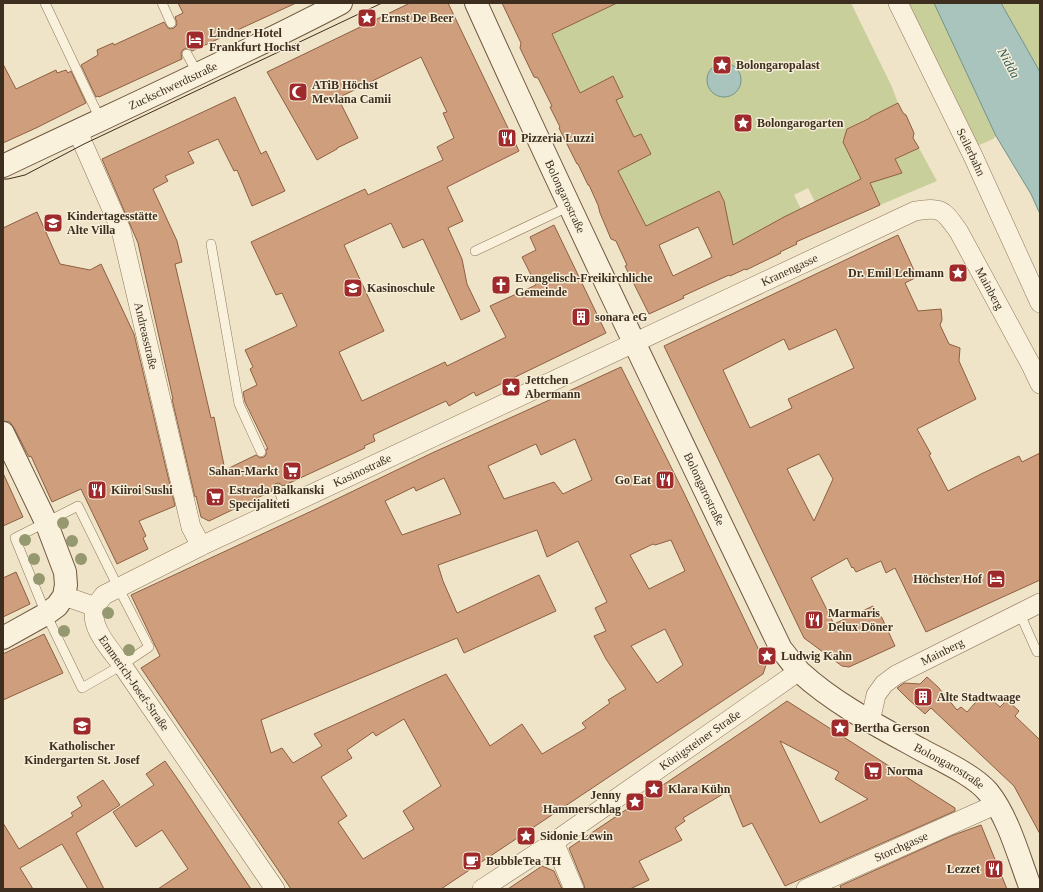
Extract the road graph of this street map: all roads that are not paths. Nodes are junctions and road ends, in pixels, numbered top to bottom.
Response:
1 (45, 3) edge
2 (162, 3) edge
3 (341, 3) edge
4 (476, 3) edge
5 (898, 3) edge
6 (171, 22) dead end
7 (187, 54) dead end
8 (198, 74) junction
9 (100, 119) junction
10 (78, 130) junction
11 (3, 166) edge
12 (570, 206) junction
13 (946, 214) joint
14 (211, 244) dead end
15 (475, 252) dead end
16 (1040, 303) edge
17 (634, 343) junction
18 (1036, 363) edge
19 (1040, 384) edge
20 (3, 433) edge
21 (261, 452) dead end
22 (46, 522) junction
23 (201, 546) junction
24 (118, 587) junction
25 (64, 596) junction
26 (1040, 603) edge
27 (96, 607) junction
28 (46, 614) junction
29 (1020, 614) junction
30 (3, 638) edge
31 (1037, 652) dead end
32 (122, 665) junction
33 (799, 671) junction
34 (870, 722) junction
35 (997, 804) junction
36 (554, 842) junction
37 (275, 889) edge
38 (482, 889) edge
39 (574, 889) edge
40 (806, 889) edge
41 (1030, 889) edge

1 - 9 lane
2 - 6 lane
3 - 8 street, Zuckschwerdtstraße
4 - 12 street, Bolongarostraße
5 - 16 street, Seilerbahn
7 - 8 lane
8 - 9 street, Zuckschwerdtstraße
9 - 10 street, Zuckschwerdtstraße
10 - 11 street, Zuckschwerdtstraße
10 - 23 street, Andreasstraße
12 - 15 lane
12 - 17 street, Bolongarostraße
13 - 17 street, Kranengasse
13 - 18 street, Mainberg
14 - 21 lane
17 - 23 street, Kasinostraße
17 - 33 street, Bolongarostraße
18 - 19 street, Mainberg
20 - 22 street
22 - 24 lane
22 - 25 street
22 - 28 lane
23 - 24 street, Kasinostraße
24 - 27 street, Kasinostraße
24 - 32 lane
25 - 27 street
25 - 28 street
26 - 29 street, Mainberg
27 - 32 street, Emmerich-Josef-Straße
28 - 30 street
28 - 32 lane
29 - 31 lane
29 - 34 street, Mainberg
32 - 37 street, Emmerich-Josef-Straße
33 - 34 street, Bolongarostraße
33 - 36 street, Königsteiner Straße
34 - 35 street, Bolongarostraße
35 - 40 street, Storchgasse
35 - 41 street, Bolongarostraße
36 - 38 street, Königsteiner Straße
36 - 39 street

